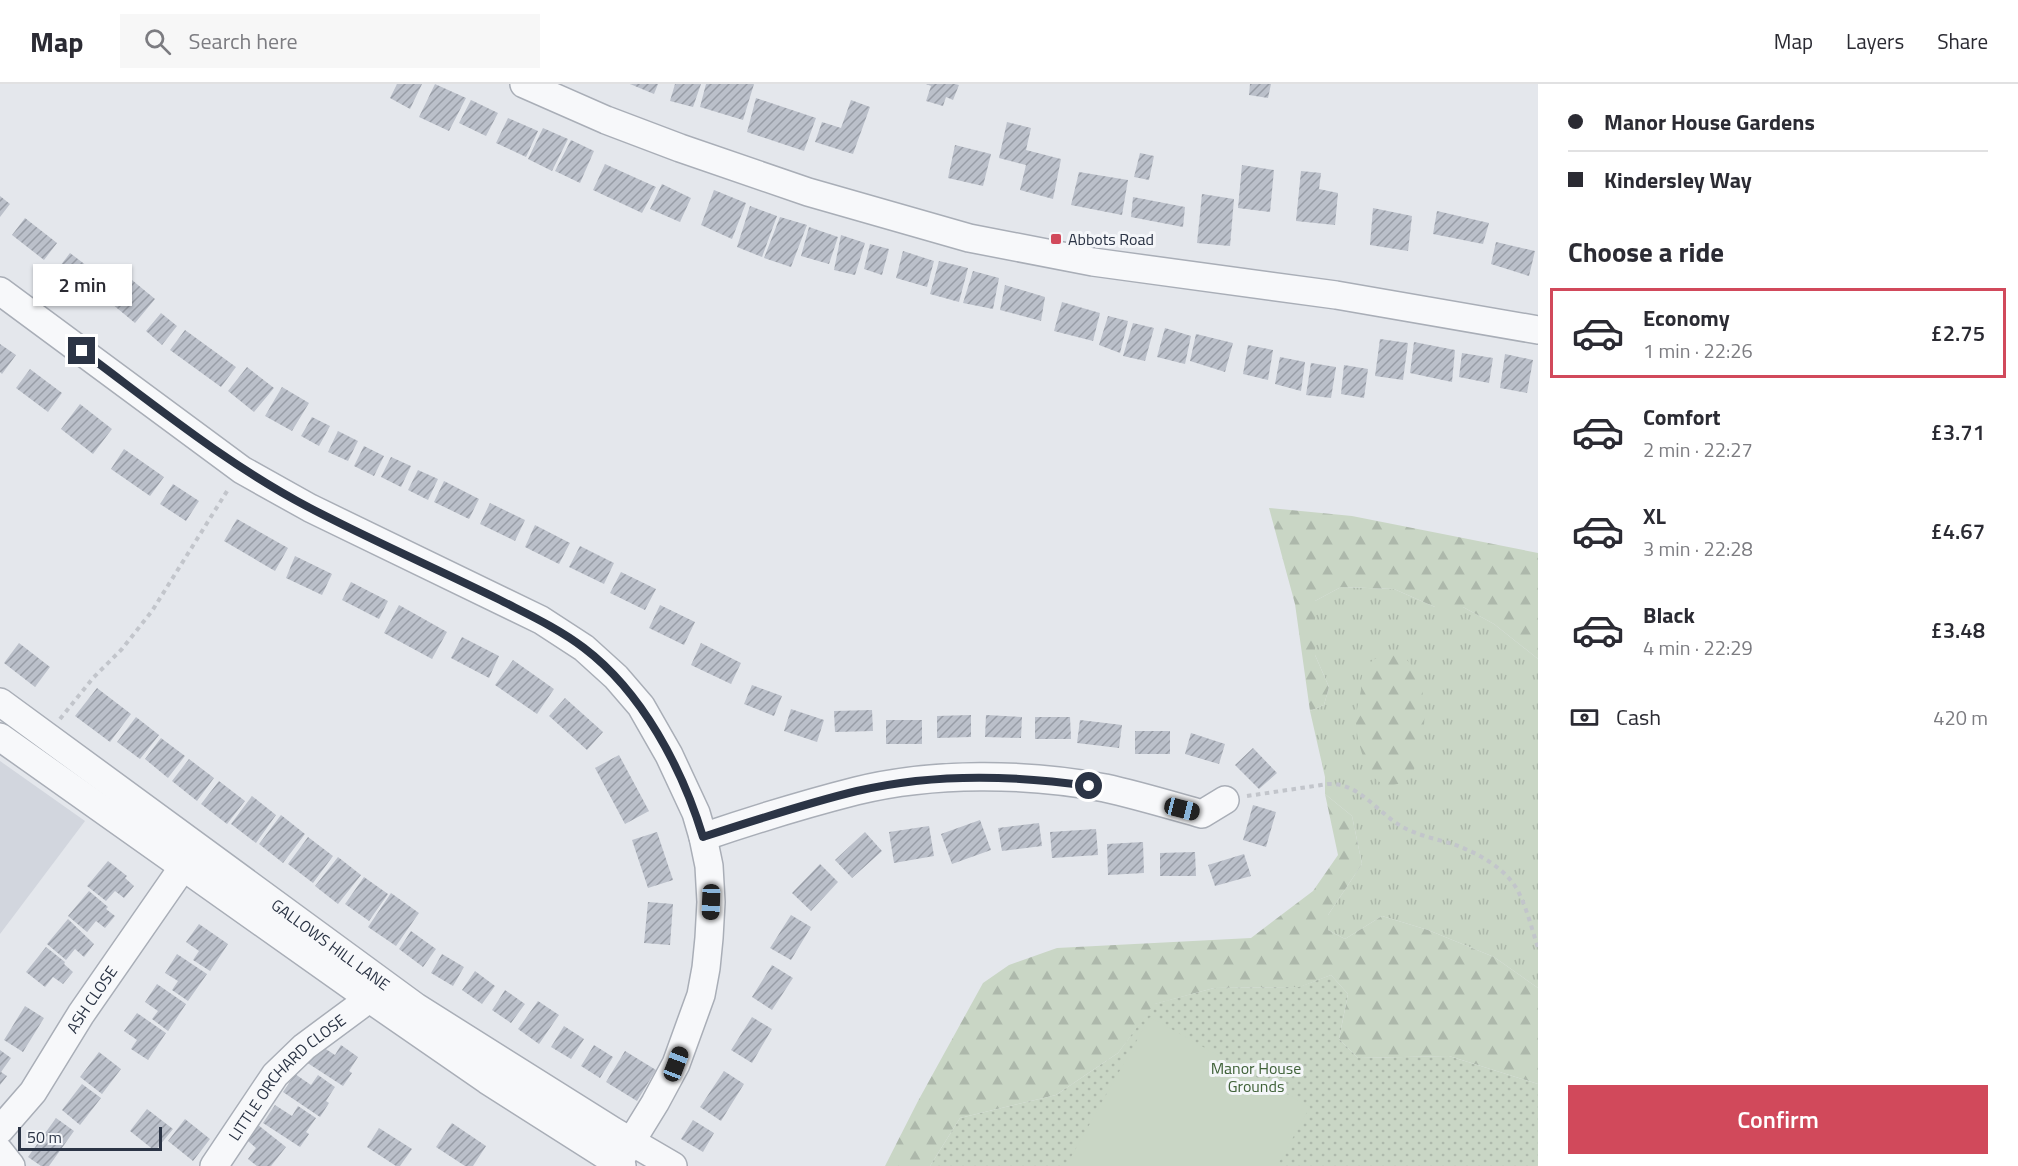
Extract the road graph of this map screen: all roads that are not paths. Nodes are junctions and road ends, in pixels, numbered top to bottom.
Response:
1 (524, 84) edge
2 (0, 291) edge
3 (1538, 330) edge
4 (0, 702) edge
5 (39, 730) junction
6 (8, 742) edge
7 (1225, 800) road end
8 (703, 837) junction
9 (183, 867) junction
10 (367, 997) junction
11 (0, 1130) edge
12 (0, 1152) edge
13 (624, 1157) edge
14 (11, 1166) edge
15 (214, 1166) edge
16 (673, 1166) edge

1 - 3 street
2 - 8 street
4 - 5 street, GALLOWS HILL LANE
5 - 6 street
5 - 13 street, GALLOWS HILL LANE
6 - 9 street, GALLOWS HILL LANE
7 - 8 street
8 - 13 street
9 - 10 street, GALLOWS HILL LANE
9 - 11 street, ASH CLOSE
10 - 13 street, GALLOWS HILL LANE
10 - 15 street, LITTLE ORCHARD CLOSE
12 - 14 street
13 - 16 street, GALLOWS HILL LANE

